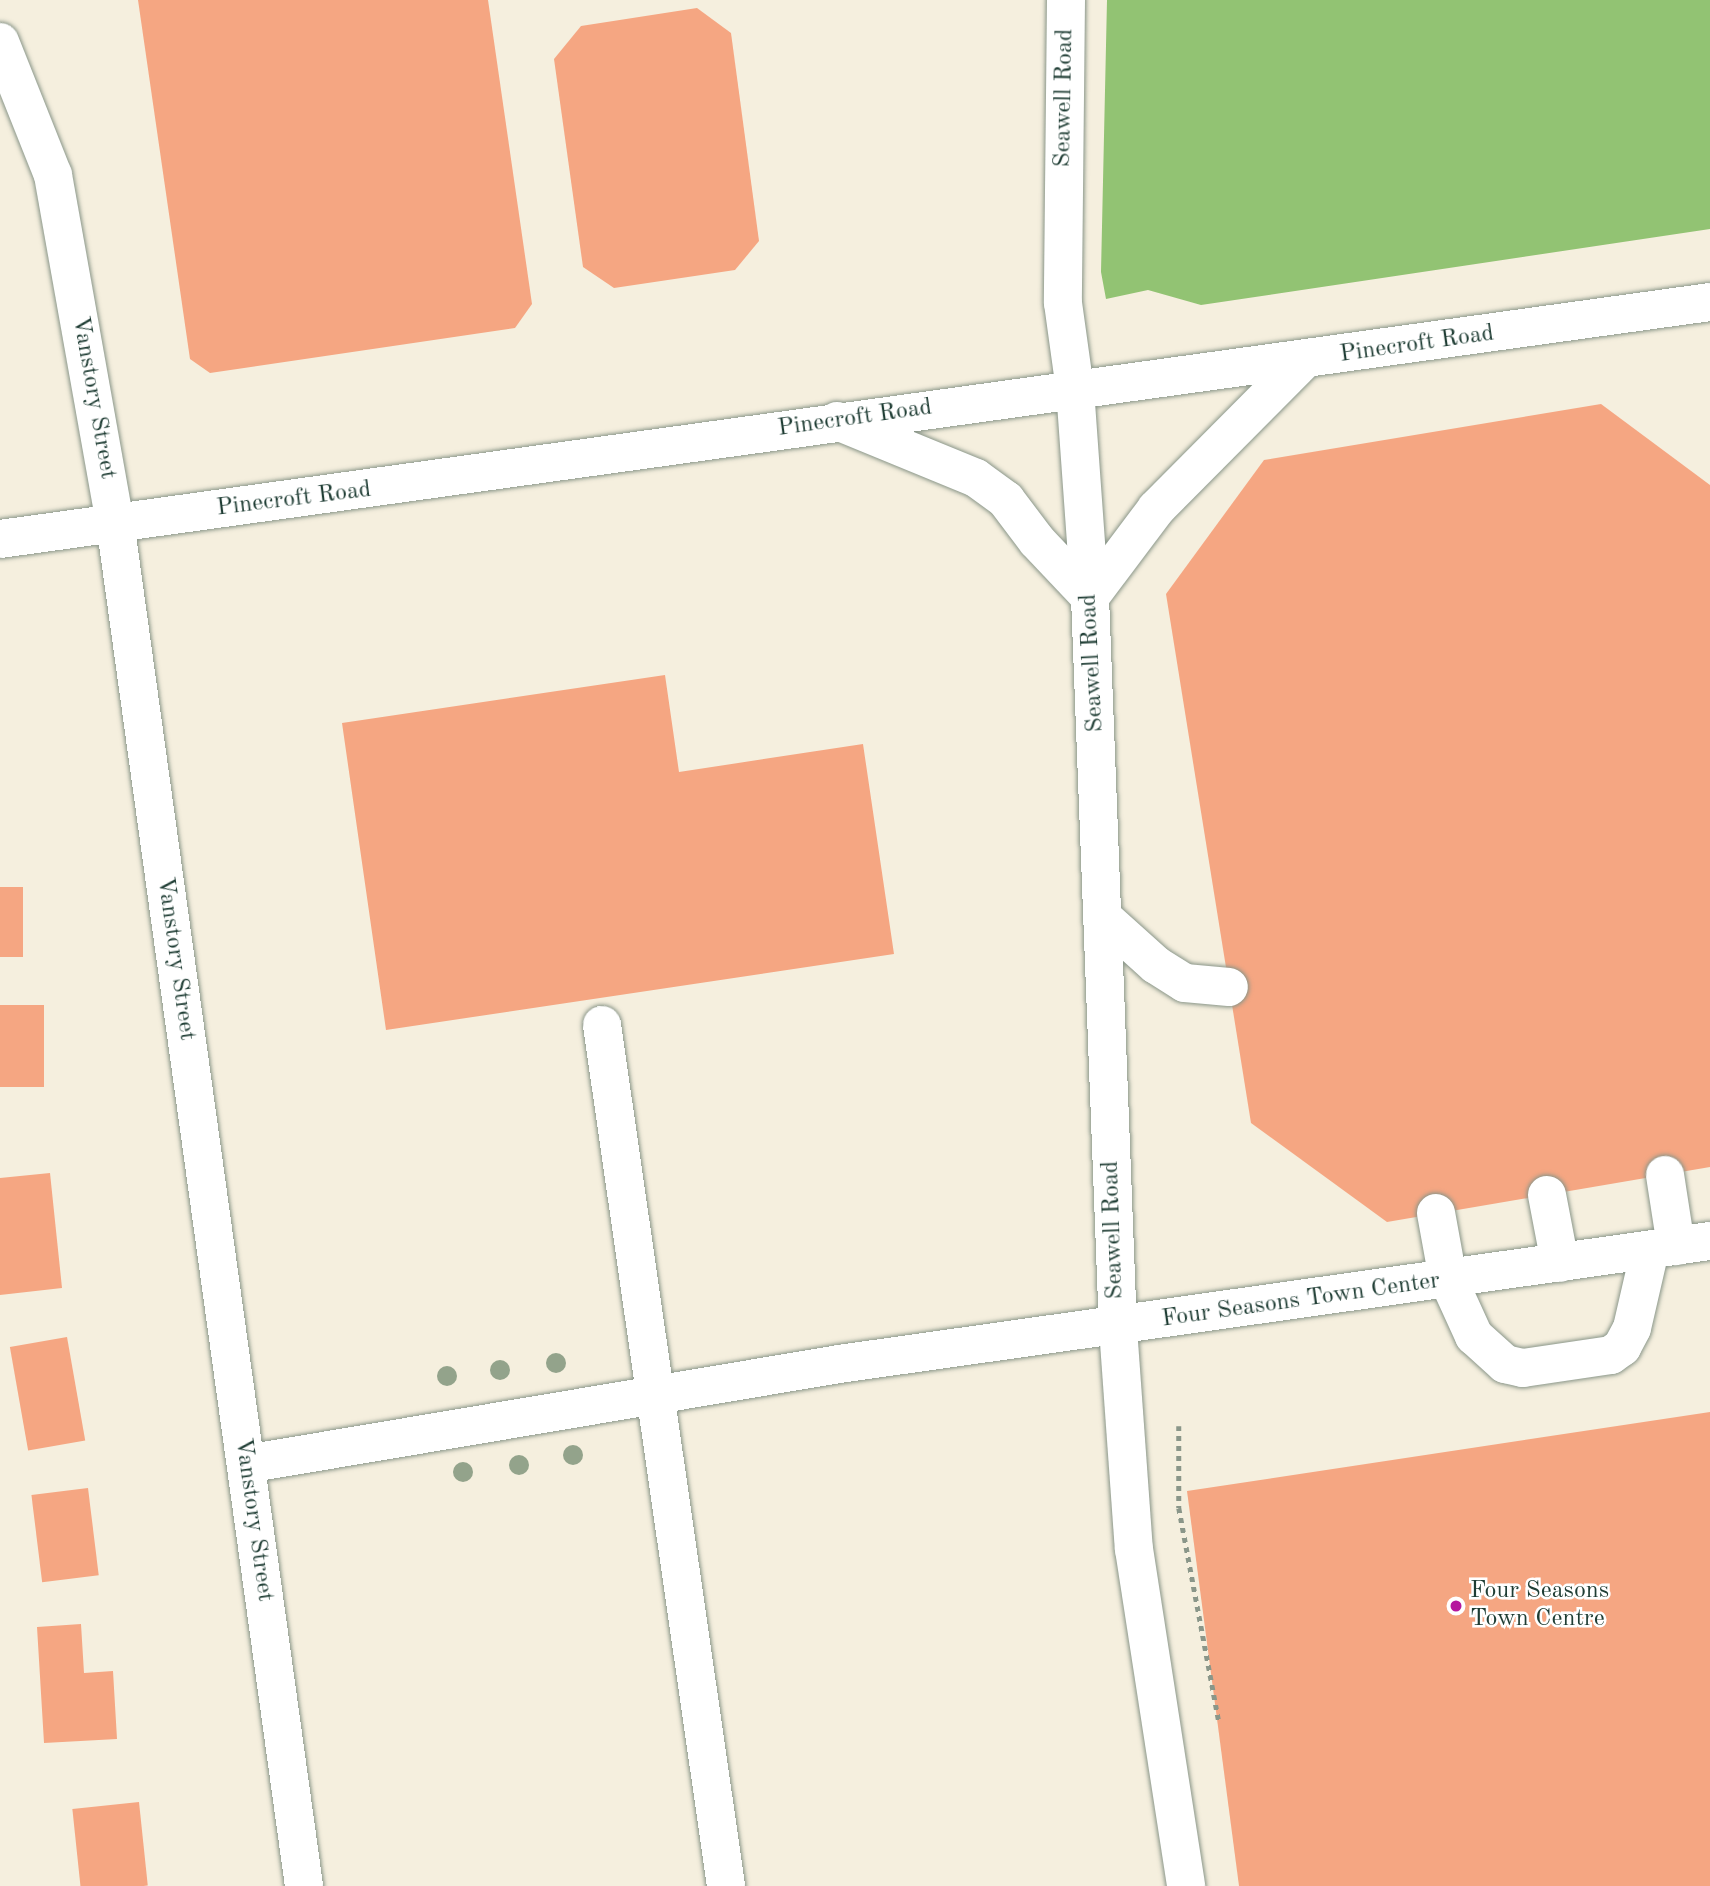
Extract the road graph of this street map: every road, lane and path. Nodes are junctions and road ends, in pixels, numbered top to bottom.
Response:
1 (1066, 0) edge
2 (0, 42) edge
3 (1710, 302) edge
4 (1302, 362) junction
5 (1075, 389) junction
6 (836, 421) junction
7 (115, 522) junction
8 (0, 539) edge
9 (1090, 597) junction
10 (1105, 920) junction
11 (1229, 987) dead end
12 (602, 1025) dead end
13 (1665, 1175) dead end
14 (1548, 1195) dead end
15 (1436, 1213) dead end
16 (1679, 1246) edge
17 (1560, 1263) junction
18 (1448, 1279) junction
19 (1118, 1328) junction
20 (655, 1395) junction
21 (1179, 1426) dead end
22 (246, 1464) junction
23 (1219, 1721) dead end
24 (304, 1886) edge
25 (726, 1886) edge
26 (1186, 1886) edge

1 - 5 street, Seawell Road
2 - 7 street, Vanstory Street
3 - 4 street, Pinecroft Road
4 - 5 street, Pinecroft Road
4 - 9 street
5 - 6 street, Pinecroft Road
5 - 9 street, Seawell Road
6 - 7 street, Pinecroft Road
6 - 9 street
7 - 8 street, Pinecroft Road
7 - 22 street, Vanstory Street
9 - 10 street, Seawell Road
10 - 11 street
10 - 19 street, Seawell Road
12 - 20 street
13 - 16 street
14 - 17 street
15 - 18 street
16 - 17 street, Four Seasons Town Center
16 - 18 street
17 - 18 street, Four Seasons Town Center
18 - 19 street, Four Seasons Town Center
19 - 20 street, Four Seasons Town Center
19 - 26 street
20 - 22 street, Four Seasons Town Center
20 - 25 street
21 - 23 path
22 - 24 street, Vanstory Street

